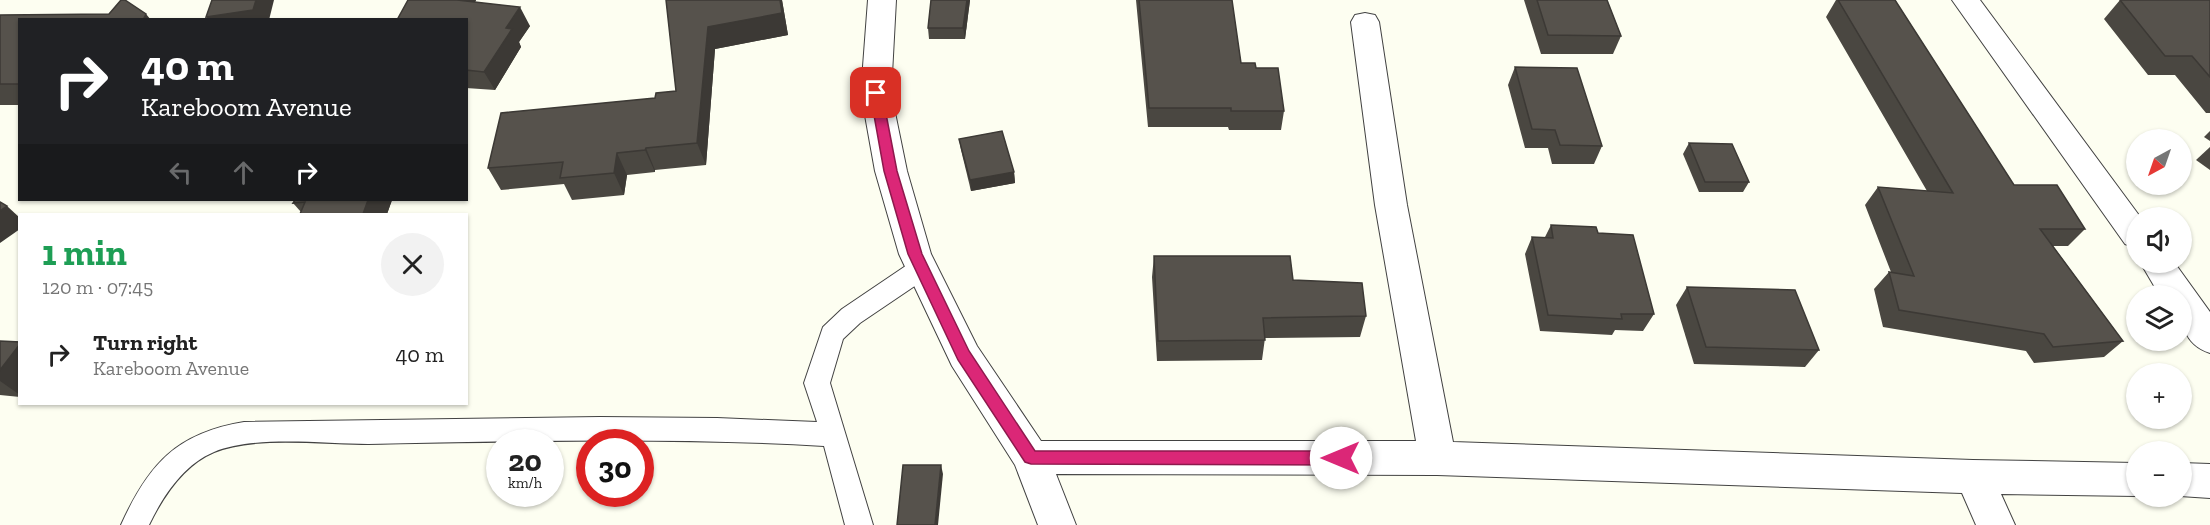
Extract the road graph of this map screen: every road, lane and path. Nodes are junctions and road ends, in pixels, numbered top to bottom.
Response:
1 (882, 0) edge
2 (1966, 0) edge
3 (1365, 22) dead end
4 (2126, 221) edge
5 (922, 268) junction
6 (2192, 314) edge
7 (2210, 339) edge
8 (834, 435) junction
9 (1031, 457) junction
10 (1437, 458) junction
11 (1973, 477) junction
12 (2126, 480) edge
13 (2192, 480) edge
14 (2210, 481) edge
15 (135, 525) edge
16 (859, 525) edge
17 (1057, 525) edge
18 (1996, 525) edge

1 - 5 street
2 - 4 street
3 - 10 street
5 - 8 lane
5 - 9 street
6 - 7 street
8 - 15 lane
8 - 16 lane
9 - 10 street
9 - 17 street
10 - 11 street
11 - 12 street
11 - 18 street
13 - 14 street

